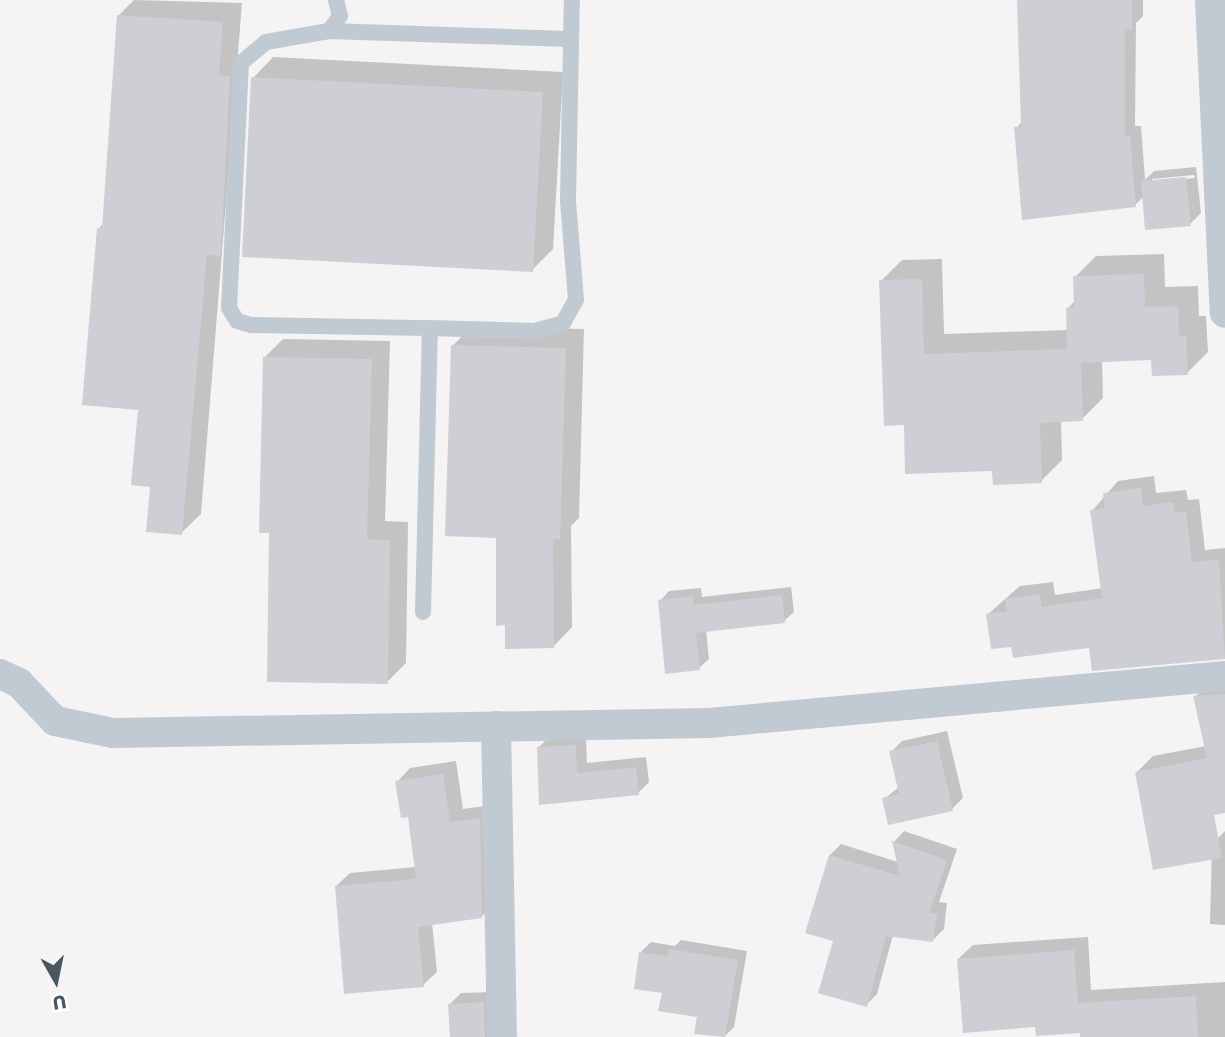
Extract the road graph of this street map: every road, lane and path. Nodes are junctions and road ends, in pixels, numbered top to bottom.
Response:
1 (336, 0) edge
2 (572, 0) edge
3 (1210, 0) edge
4 (330, 31) junction
5 (570, 39) junction
6 (1221, 204) edge
7 (1225, 313) edge
8 (430, 328) junction
9 (423, 612) dead end
10 (0, 674) edge
11 (1225, 676) edge
12 (496, 726) junction
13 (502, 1037) edge

1 - 4 lane
2 - 5 lane
3 - 6 street
4 - 5 lane
4 - 8 lane
5 - 8 lane
6 - 7 street
8 - 9 lane
10 - 12 street
11 - 12 street
12 - 13 street

